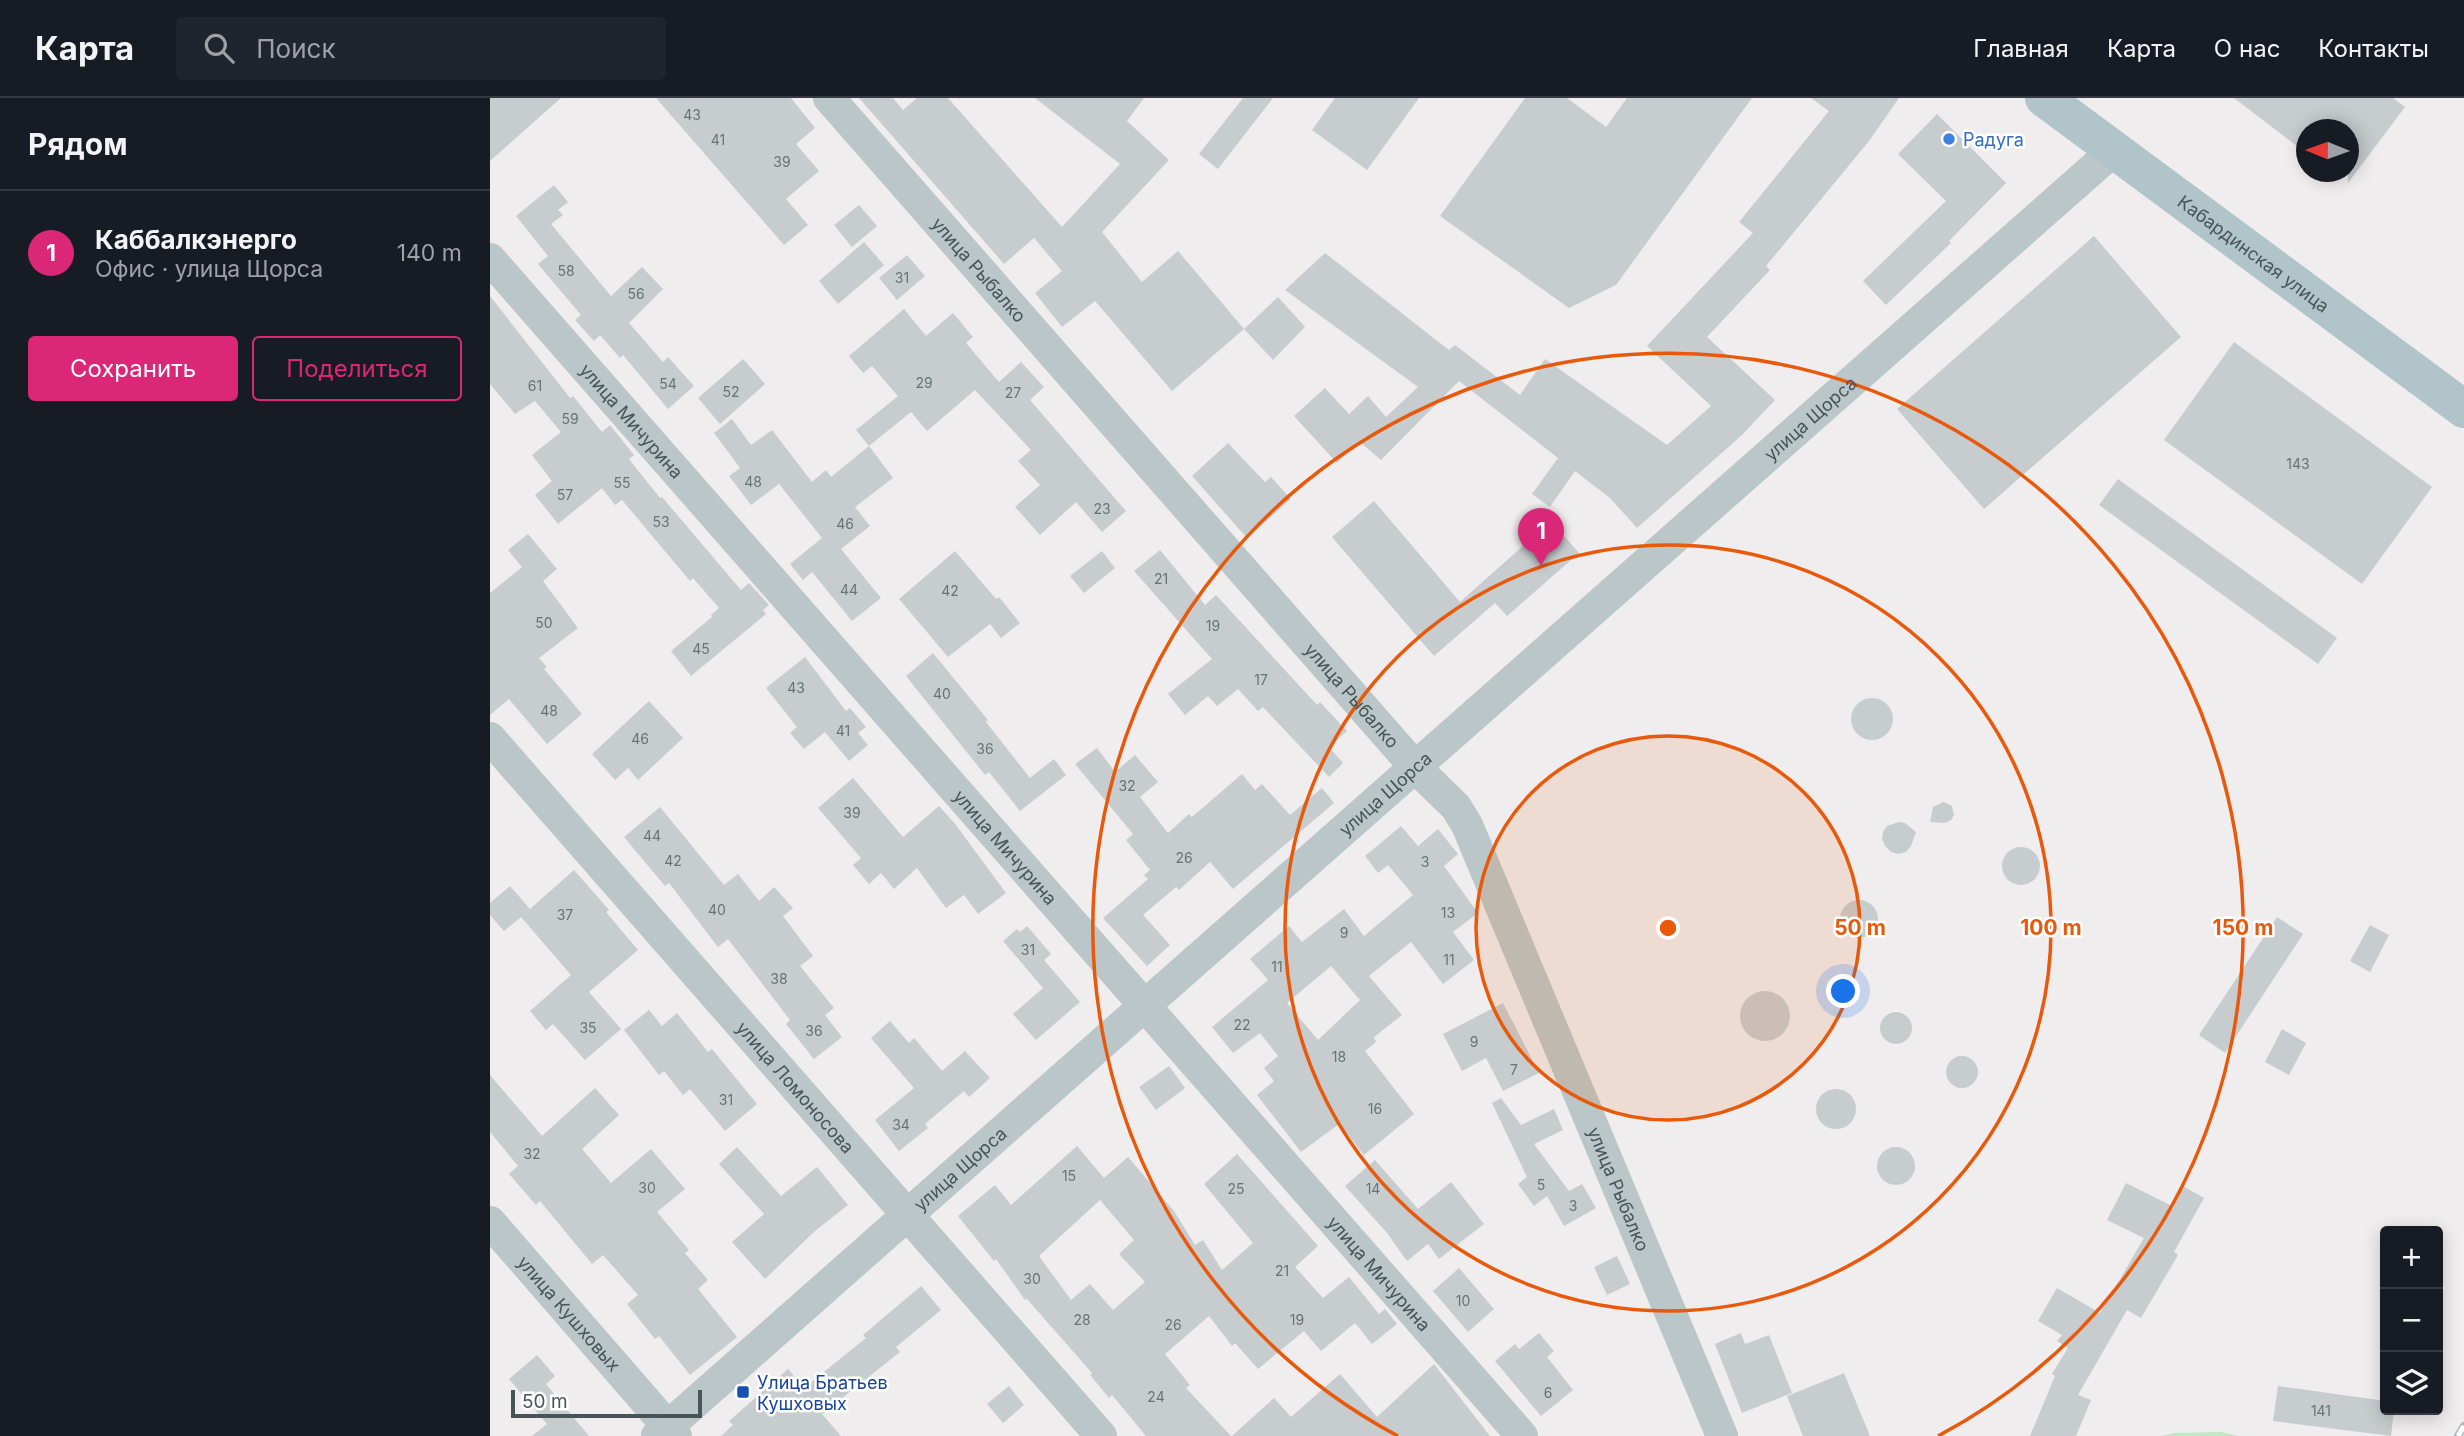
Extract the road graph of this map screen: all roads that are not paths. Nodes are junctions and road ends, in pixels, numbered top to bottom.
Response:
1 (829, 98) edge
2 (2044, 98) edge
3 (2113, 151) junction
4 (490, 259) edge
5 (2464, 409) edge
6 (490, 738) edge
7 (1416, 768) junction
8 (1145, 1004) junction
9 (907, 1216) junction
10 (490, 1222) edge
11 (667, 1433) edge
12 (1101, 1436) edge
13 (1522, 1436) edge
14 (1722, 1436) edge

1 - 7 street, улица Рыбалко
2 - 3 main road, Кабардинская улица
3 - 5 main road, Кабардинская улица
3 - 7 street, улица Щорса
4 - 8 street, улица Мичурина
6 - 9 street, улица Ломоносова
7 - 8 street, улица Щорса
7 - 14 street, улица Рыбалко
8 - 9 street, улица Щорса
8 - 13 street, улица Мичурина
9 - 11 street, улица Щорса
9 - 12 street, улица Ломоносова
10 - 11 street, улица Кушховых

